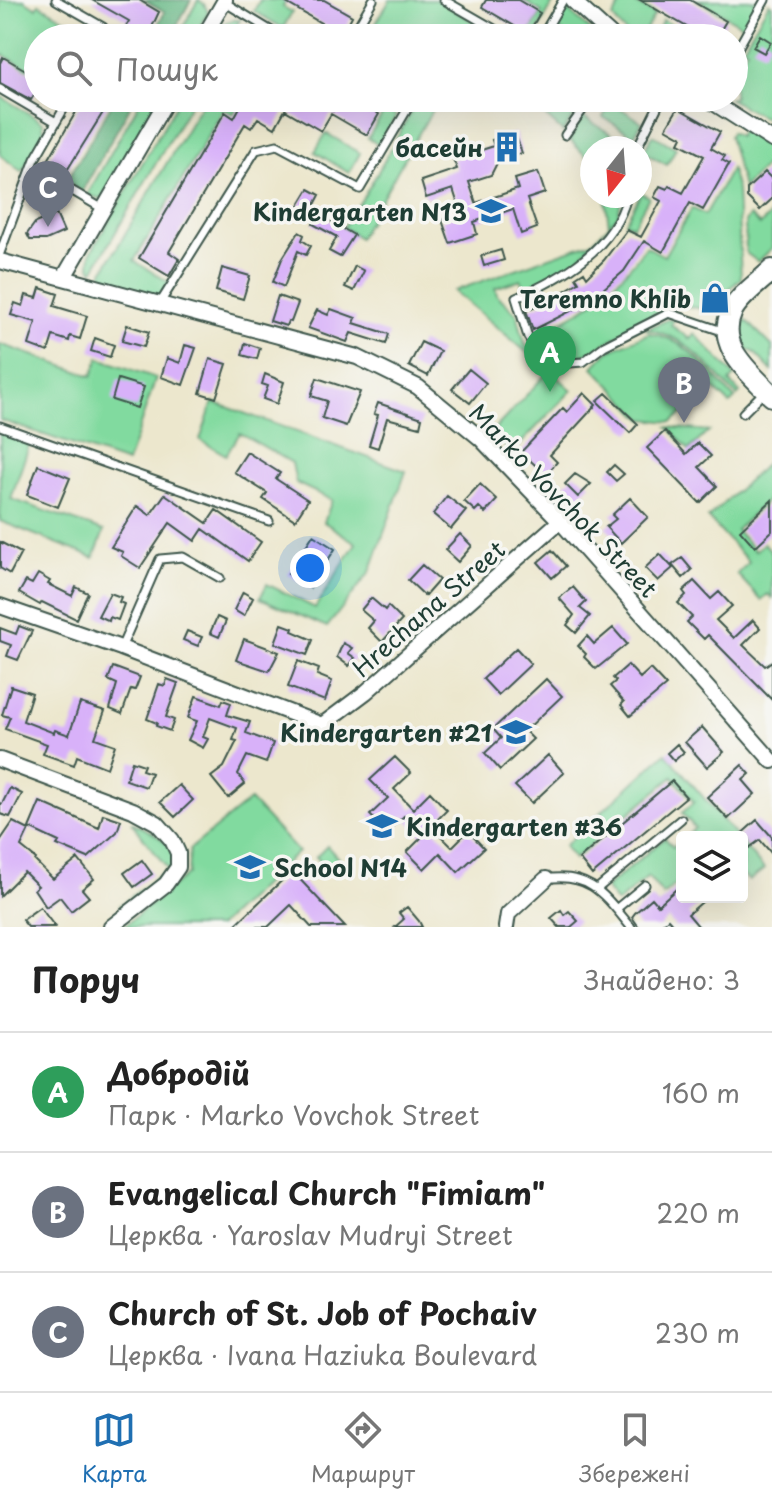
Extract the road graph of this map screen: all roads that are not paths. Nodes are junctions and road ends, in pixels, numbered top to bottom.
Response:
1 (56, 0) edge
2 (444, 0) edge
3 (563, 0) edge
4 (572, 0) edge
5 (765, 0) edge
6 (223, 1) edge
7 (370, 1) edge
8 (98, 24) edge
9 (211, 24) edge
10 (260, 24) edge
11 (358, 24) edge
12 (486, 24) edge
13 (549, 24) edge
14 (599, 24) edge
15 (748, 30) edge
16 (0, 89) edge
17 (24, 103) edge
18 (39, 112) edge
19 (62, 112) edge
20 (160, 112) edge
21 (406, 112) edge
22 (581, 112) edge
23 (655, 112) edge
24 (731, 112) edge
25 (56, 122) junction
26 (770, 134) edge
27 (565, 135) dead end
28 (643, 136) edge
29 (32, 167) junction
30 (624, 208) edge
31 (103, 209) junction
32 (0, 253) edge
33 (0, 261) edge
34 (772, 270) edge
35 (64, 277) junction
36 (160, 303) junction
37 (727, 333) junction
38 (769, 393) edge
39 (743, 413) dead end
40 (0, 426) edge
41 (269, 521) dead end
42 (560, 521) junction
43 (220, 578) dead end
44 (0, 606) edge
45 (121, 648) junction
46 (0, 760) edge
47 (772, 761) edge
48 (681, 819) dead end
49 (546, 879) joint
50 (645, 885) dead end
51 (598, 888) junction
52 (616, 909) junction
53 (111, 927) edge
54 (506, 927) edge
55 (631, 927) edge

1 - 8 lane
2 - 12 lane
3 - 13 lane
4 - 14 street
5 - 15 lane
6 - 9 street
6 - 10 lane
7 - 11 lane
16 - 17 lane
18 - 25 lane
19 - 25 lane
20 - 31 street
21 - 36 lane
22 - 27 lane
23 - 28 lane
24 - 26 street
25 - 29 lane
29 - 31 lane
29 - 32 lane
30 - 37 lane
31 - 35 street
33 - 35 street, Marko Vovchok Street
34 - 37 main road
35 - 36 street, Marko Vovchok Street
36 - 42 street, Marko Vovchok Street
37 - 38 main road
38 - 39 lane
40 - 41 lane
42 - 45 street, Hrechana Street
42 - 47 street, Marko Vovchok Street
43 - 45 lane
44 - 45 street
46 - 53 street
48 - 51 lane
49 - 51 lane
49 - 54 street
50 - 52 lane
51 - 52 lane
52 - 55 lane

